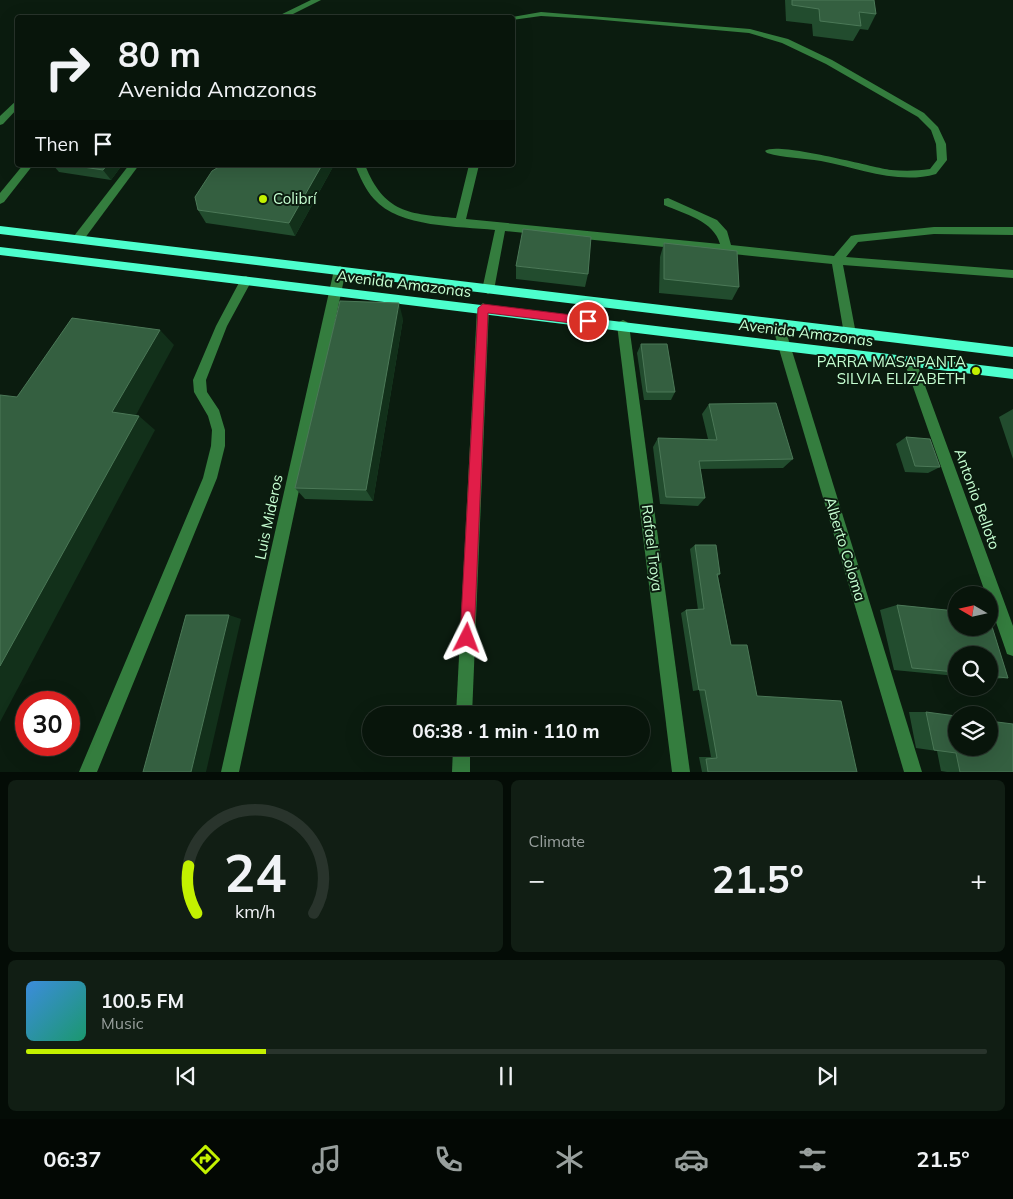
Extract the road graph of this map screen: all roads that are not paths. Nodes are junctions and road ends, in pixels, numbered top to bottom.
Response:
1 (317, 0) edge
2 (284, 15) edge
3 (515, 17) edge
4 (15, 105) edge
5 (0, 122) edge
6 (770, 151) dead end
7 (26, 167) edge
8 (132, 167) edge
9 (361, 167) edge
10 (474, 167) edge
11 (0, 200) edge
12 (668, 202) dead end
13 (460, 222) junction
14 (501, 227) junction
15 (0, 230) edge
16 (1013, 231) edge
17 (78, 239) junction
18 (727, 249) junction
19 (0, 251) edge
20 (837, 260) junction
21 (340, 270) junction
22 (1013, 274) edge
23 (246, 280) junction
24 (336, 290) junction
25 (488, 290) junction
26 (483, 308) junction
27 (623, 325) junction
28 (778, 326) junction
29 (850, 334) junction
30 (783, 345) junction
31 (1013, 352) edge
32 (910, 361) junction
33 (1013, 374) edge
34 (1013, 648) edge
35 (464, 706) edge
36 (462, 756) edge
37 (88, 772) edge
38 (230, 772) edge
39 (461, 772) edge
40 (681, 772) edge
41 (912, 772) edge

1 - 2 street
3 - 6 street
4 - 5 street
7 - 11 street
8 - 17 street
9 - 13 street
10 - 13 street
12 - 18 street
13 - 14 street
14 - 18 street
14 - 25 street
15 - 17 main road, Avenida Amazonas
16 - 20 street
17 - 21 main road, Avenida Amazonas
18 - 20 street
19 - 23 main road, Avenida Amazonas
20 - 22 street
20 - 29 street
21 - 24 street, Luis Mideros
21 - 25 main road, Avenida Amazonas
23 - 24 main road, Avenida Amazonas
23 - 37 street
24 - 26 main road, Avenida Amazonas
24 - 38 street, Luis Mideros
25 - 28 main road, Avenida Amazonas
26 - 27 main road, Avenida Amazonas
26 - 35 street
27 - 30 main road, Avenida Amazonas
27 - 40 street, Rafael Troya
28 - 29 main road, Avenida Amazonas
28 - 30 street, Alberto Coloma
29 - 31 main road, Avenida Amazonas
30 - 32 main road, Avenida Amazonas
30 - 41 street, Alberto Coloma
32 - 33 main road, Avenida Amazonas
32 - 34 street, Antonio Belloto
36 - 39 street

